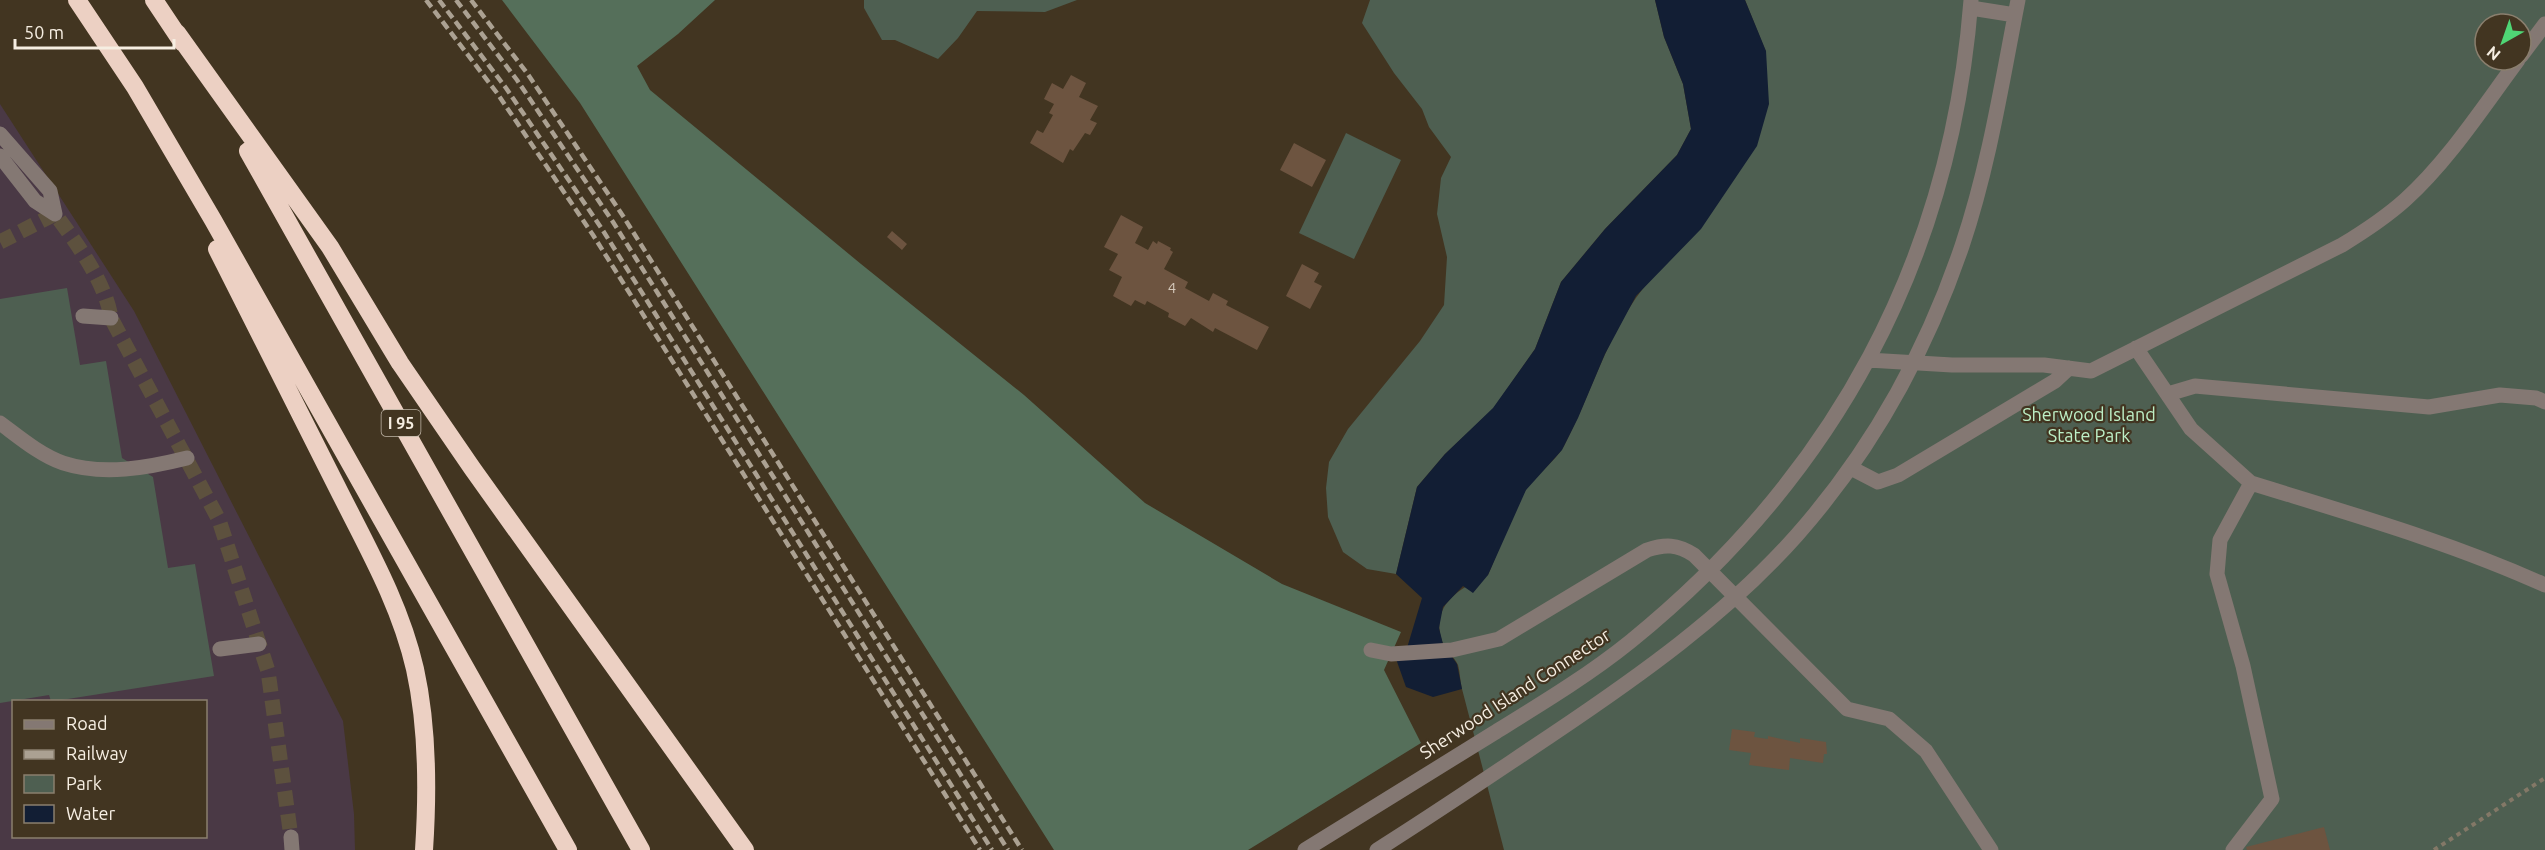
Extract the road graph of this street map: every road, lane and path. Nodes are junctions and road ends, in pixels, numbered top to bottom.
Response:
1 (76, 0) edge
2 (154, 0) edge
3 (1971, 4) edge
4 (2016, 8) edge
5 (2545, 24) edge
6 (177, 33) junction
7 (2533, 40) edge
8 (2509, 72) edge
9 (135, 87) junction
10 (0, 134) edge
11 (0, 156) edge
12 (83, 316) dead end
13 (111, 318) dead end
14 (2136, 348) junction
15 (1868, 360) junction
16 (1914, 362) junction
17 (2069, 368) junction
18 (2168, 394) junction
19 (2545, 402) edge
20 (0, 423) edge
21 (187, 458) dead end
22 (1851, 468) junction
23 (2251, 483) junction
24 (1709, 571) junction
25 (2545, 585) edge
26 (1734, 597) junction
27 (260, 645) dead end
28 (220, 649) dead end
29 (1371, 650) dead end
30 (2545, 778) edge
31 (424, 850) edge
32 (568, 850) edge
33 (641, 850) edge
34 (745, 850) edge
35 (1305, 850) edge
36 (1377, 850) edge
37 (1991, 850) edge
38 (2233, 850) edge
39 (2434, 850) edge

1 - 9 highway
2 - 6 highway, I 95
3 - 4 street
3 - 15 street, Sherwood Island Connector
4 - 16 street
5 - 7 street
6 - 33 highway, I 95
6 - 34 highway
8 - 14 street
9 - 31 highway
9 - 32 highway
10 - 11 street
12 - 13 street
14 - 17 street
14 - 18 street
15 - 16 street
15 - 24 street, Sherwood Island Connector
16 - 17 street
16 - 22 street
17 - 22 street
18 - 19 street
18 - 23 street
20 - 21 street
22 - 26 street
23 - 25 street
23 - 38 street
24 - 26 street
24 - 29 street
24 - 35 street, Sherwood Island Connector
26 - 36 street
26 - 37 street
27 - 28 street
30 - 39 path

